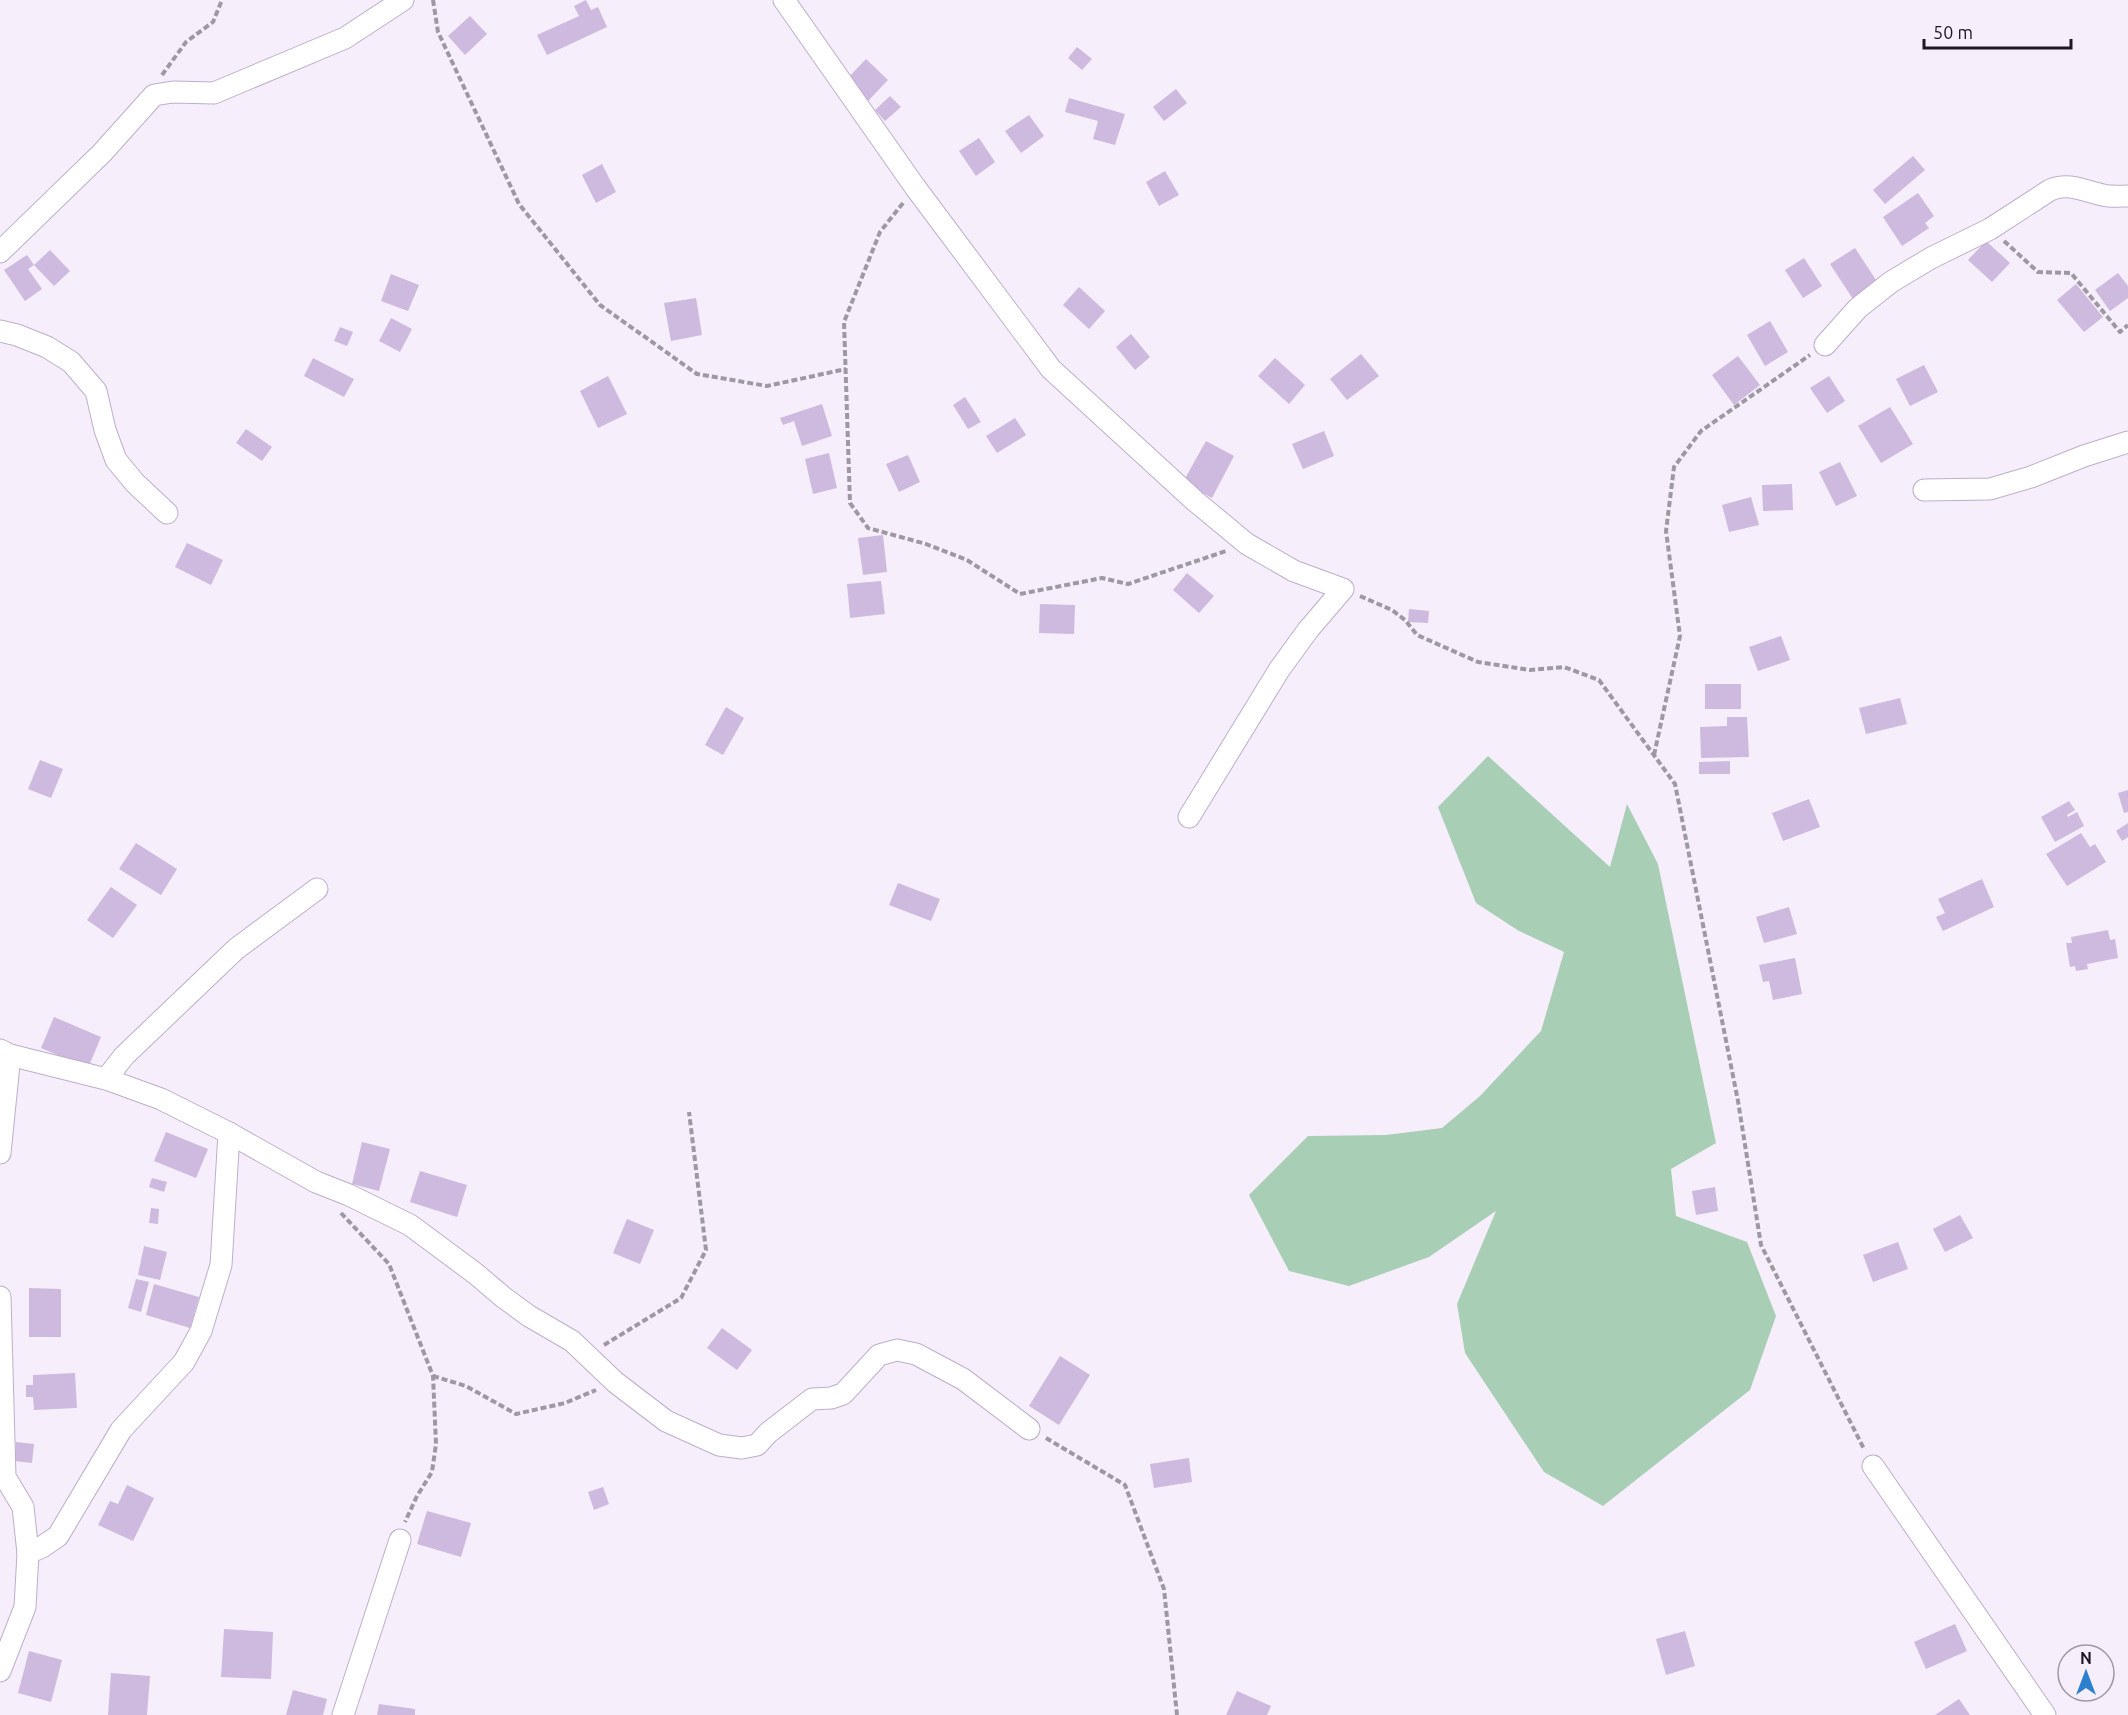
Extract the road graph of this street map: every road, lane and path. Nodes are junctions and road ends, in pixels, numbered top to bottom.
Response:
1 (222, 0) edge
2 (403, 0) edge
3 (433, 0) edge
4 (784, 0) edge
5 (154, 95) junction
6 (915, 187) junction
7 (2128, 196) edge
8 (1990, 229) junction
9 (0, 252) edge
10 (2128, 325) edge
11 (0, 331) edge
12 (1825, 345) joint
13 (846, 369) junction
14 (2128, 442) edge
15 (1924, 490) dead end
16 (167, 513) dead end
17 (1247, 543) junction
18 (1343, 589) junction
19 (1654, 756) junction
20 (1189, 817) dead end
21 (317, 889) dead end
22 (5, 1052) edge
23 (106, 1079) junction
24 (689, 1112) dead end
25 (229, 1133) junction
26 (0, 1153) edge
27 (337, 1209) dead end
28 (0, 1297) edge
29 (587, 1354) junction
30 (433, 1376) junction
31 (615, 1382) junction
32 (1029, 1428) joint
33 (1873, 1466) joint
34 (3, 1480) edge
35 (400, 1540) joint
36 (28, 1552) junction
37 (0, 1671) edge
38 (343, 1715) edge
39 (1177, 1715) edge
40 (2045, 1715) edge

1 - 5 path
2 - 5 street
3 - 13 path
4 - 6 street
5 - 9 street
6 - 13 path
6 - 17 street
7 - 8 street
8 - 10 path
8 - 12 street
11 - 16 street
12 - 19 path
13 - 17 path
14 - 15 street
17 - 18 street
18 - 19 path
18 - 20 street
19 - 33 path
21 - 23 street
22 - 23 street
22 - 26 street
23 - 25 street
24 - 29 path
25 - 29 street
25 - 36 street
27 - 30 path
28 - 34 street
29 - 31 street
30 - 31 path
30 - 35 path
31 - 32 street
32 - 39 path
33 - 40 street
34 - 36 street
35 - 38 street
36 - 37 street

